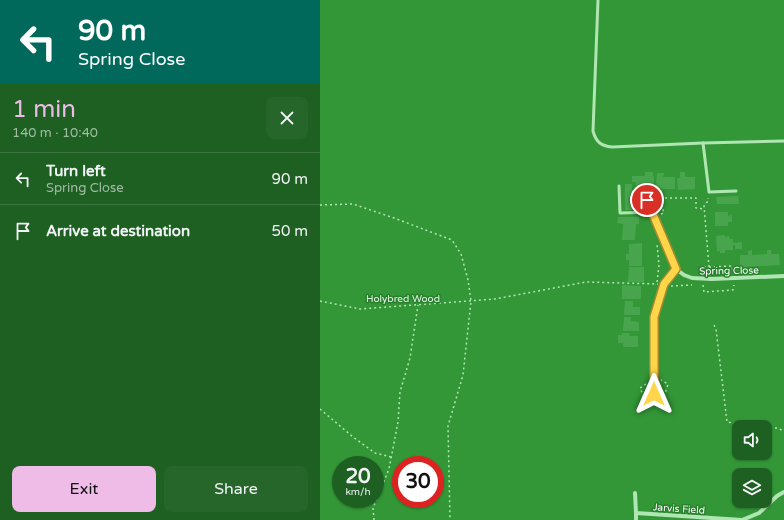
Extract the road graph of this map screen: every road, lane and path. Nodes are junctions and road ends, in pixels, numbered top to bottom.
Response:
1 (598, 0) edge
2 (784, 141) edge
3 (703, 143) junction
4 (619, 186) dead end
5 (736, 191) dead end
6 (708, 192) junction
7 (659, 198) junction
8 (647, 200) joint
9 (320, 205) edge
10 (704, 208) junction
11 (652, 212) junction
12 (662, 218) dead end
13 (657, 240) dead end
14 (676, 269) junction
15 (702, 274) dead end
16 (784, 276) edge
17 (735, 283) dead end
18 (656, 284) junction
19 (666, 285) junction
20 (696, 285) dead end
21 (703, 285) dead end
22 (655, 288) dead end
23 (320, 301) edge
24 (471, 301) junction
25 (418, 305) junction
26 (714, 325) dead end
27 (659, 378) dead end
28 (649, 381) dead end
29 (654, 394) junction
30 (320, 409) edge
31 (732, 423) edge
32 (772, 428) edge
33 (784, 431) edge
34 (391, 457) junction
35 (635, 492) dead end
36 (784, 492) edge
37 (636, 513) junction
38 (374, 520) edge
39 (450, 520) edge
40 (636, 520) edge

1 - 3 lane
2 - 3 lane
3 - 6 lane
4 - 11 lane
5 - 6 lane
6 - 10 path
7 - 8 path
7 - 10 path
7 - 12 path
8 - 11 street
9 - 24 path
10 - 15 path
11 - 14 street
13 - 18 path
14 - 16 street, Spring Close
14 - 19 street
17 - 21 path
18 - 19 path
18 - 22 path
18 - 24 path
19 - 20 path
19 - 29 street
23 - 25 path
24 - 25 path
24 - 39 path
25 - 34 path
26 - 31 path
27 - 29 path
28 - 29 path
30 - 34 path
32 - 33 path
34 - 38 path
35 - 37 street
36 - 37 street, Jarvis Field
37 - 40 street

